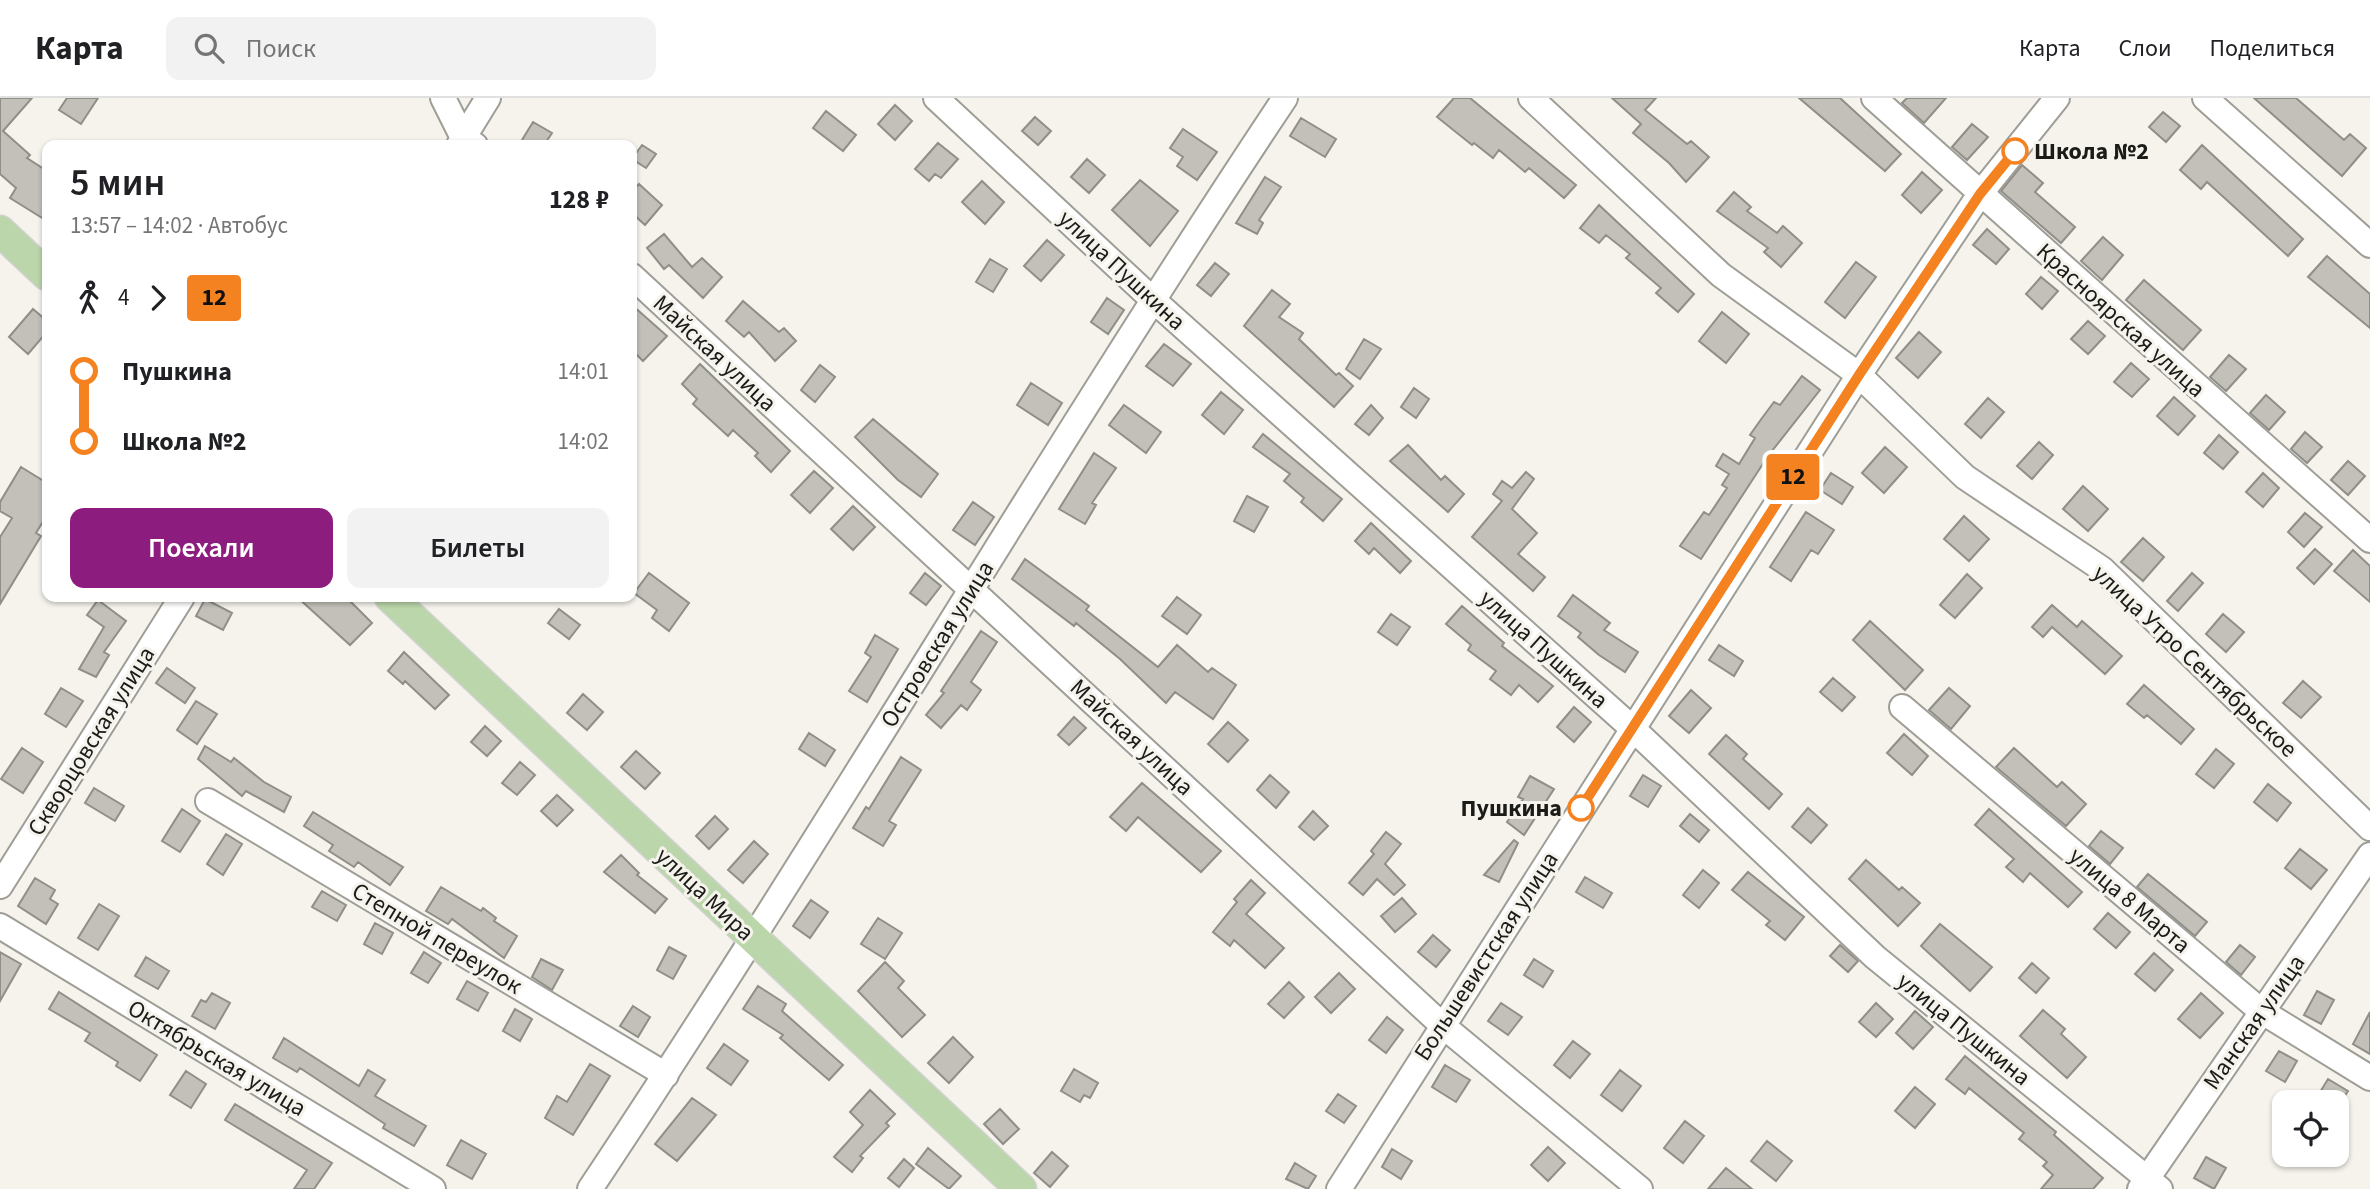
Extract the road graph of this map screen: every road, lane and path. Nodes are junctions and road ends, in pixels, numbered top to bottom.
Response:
1 (443, 98) edge
2 (488, 98) edge
3 (936, 98) edge
4 (1285, 98) edge
5 (1531, 98) edge
6 (1874, 98) edge
7 (2057, 98) edge
8 (2205, 98) edge
9 (464, 140) edge
10 (467, 140) edge
11 (1980, 194) junction
12 (0, 231) edge
13 (2370, 246) edge
14 (42, 270) edge
15 (637, 281) edge
16 (1151, 299) junction
17 (1859, 375) junction
18 (2370, 540) edge
19 (972, 590) junction
20 (179, 602) edge
21 (395, 602) edge
22 (1902, 707) dead end
23 (1632, 727) junction
24 (208, 801) dead end
25 (2370, 828) edge
26 (2370, 855) edge
27 (0, 886) edge
28 (0, 926) edge
29 (751, 938) junction
30 (2262, 1011) junction
31 (1442, 1025) junction
32 (666, 1074) junction
33 (2370, 1078) edge
34 (2149, 1185) edge
35 (433, 1189) edge
36 (590, 1189) edge
37 (1021, 1189) edge
38 (1339, 1189) edge
39 (1640, 1189) edge

1 - 9 street
2 - 10 street
3 - 16 street, улица Пушкина
4 - 16 street, Островская улица
5 - 17 street, улица Утро Сентябрьское
6 - 11 street, Красноярская улица
7 - 11 street, Большевистская улица
8 - 13 street
11 - 17 street, Большевистская улица
11 - 18 street, Красноярская улица
12 - 14 main road
15 - 19 street, Майская улица
16 - 19 street, Островская улица
16 - 23 street, улица Пушкина
17 - 23 street, Большевистская улица
17 - 25 street, улица Утро Сентябрьское
19 - 29 street, Островская улица
19 - 31 street, Майская улица
20 - 27 street, Скворцовская улица
21 - 29 main road, улица Мира
22 - 30 street, улица 8 Марта
23 - 31 street, Большевистская улица
23 - 34 street, улица Пушкина
24 - 32 street, Степной переулок
26 - 30 street, Манская улица
28 - 35 street, Октябрьская улица
29 - 32 street, Островская улица
29 - 37 main road, улица Мира
30 - 33 street, улица 8 Марта
30 - 34 street, Манская улица
31 - 38 street, Большевистская улица
31 - 39 street, Майская улица
32 - 36 street, Островская улица

